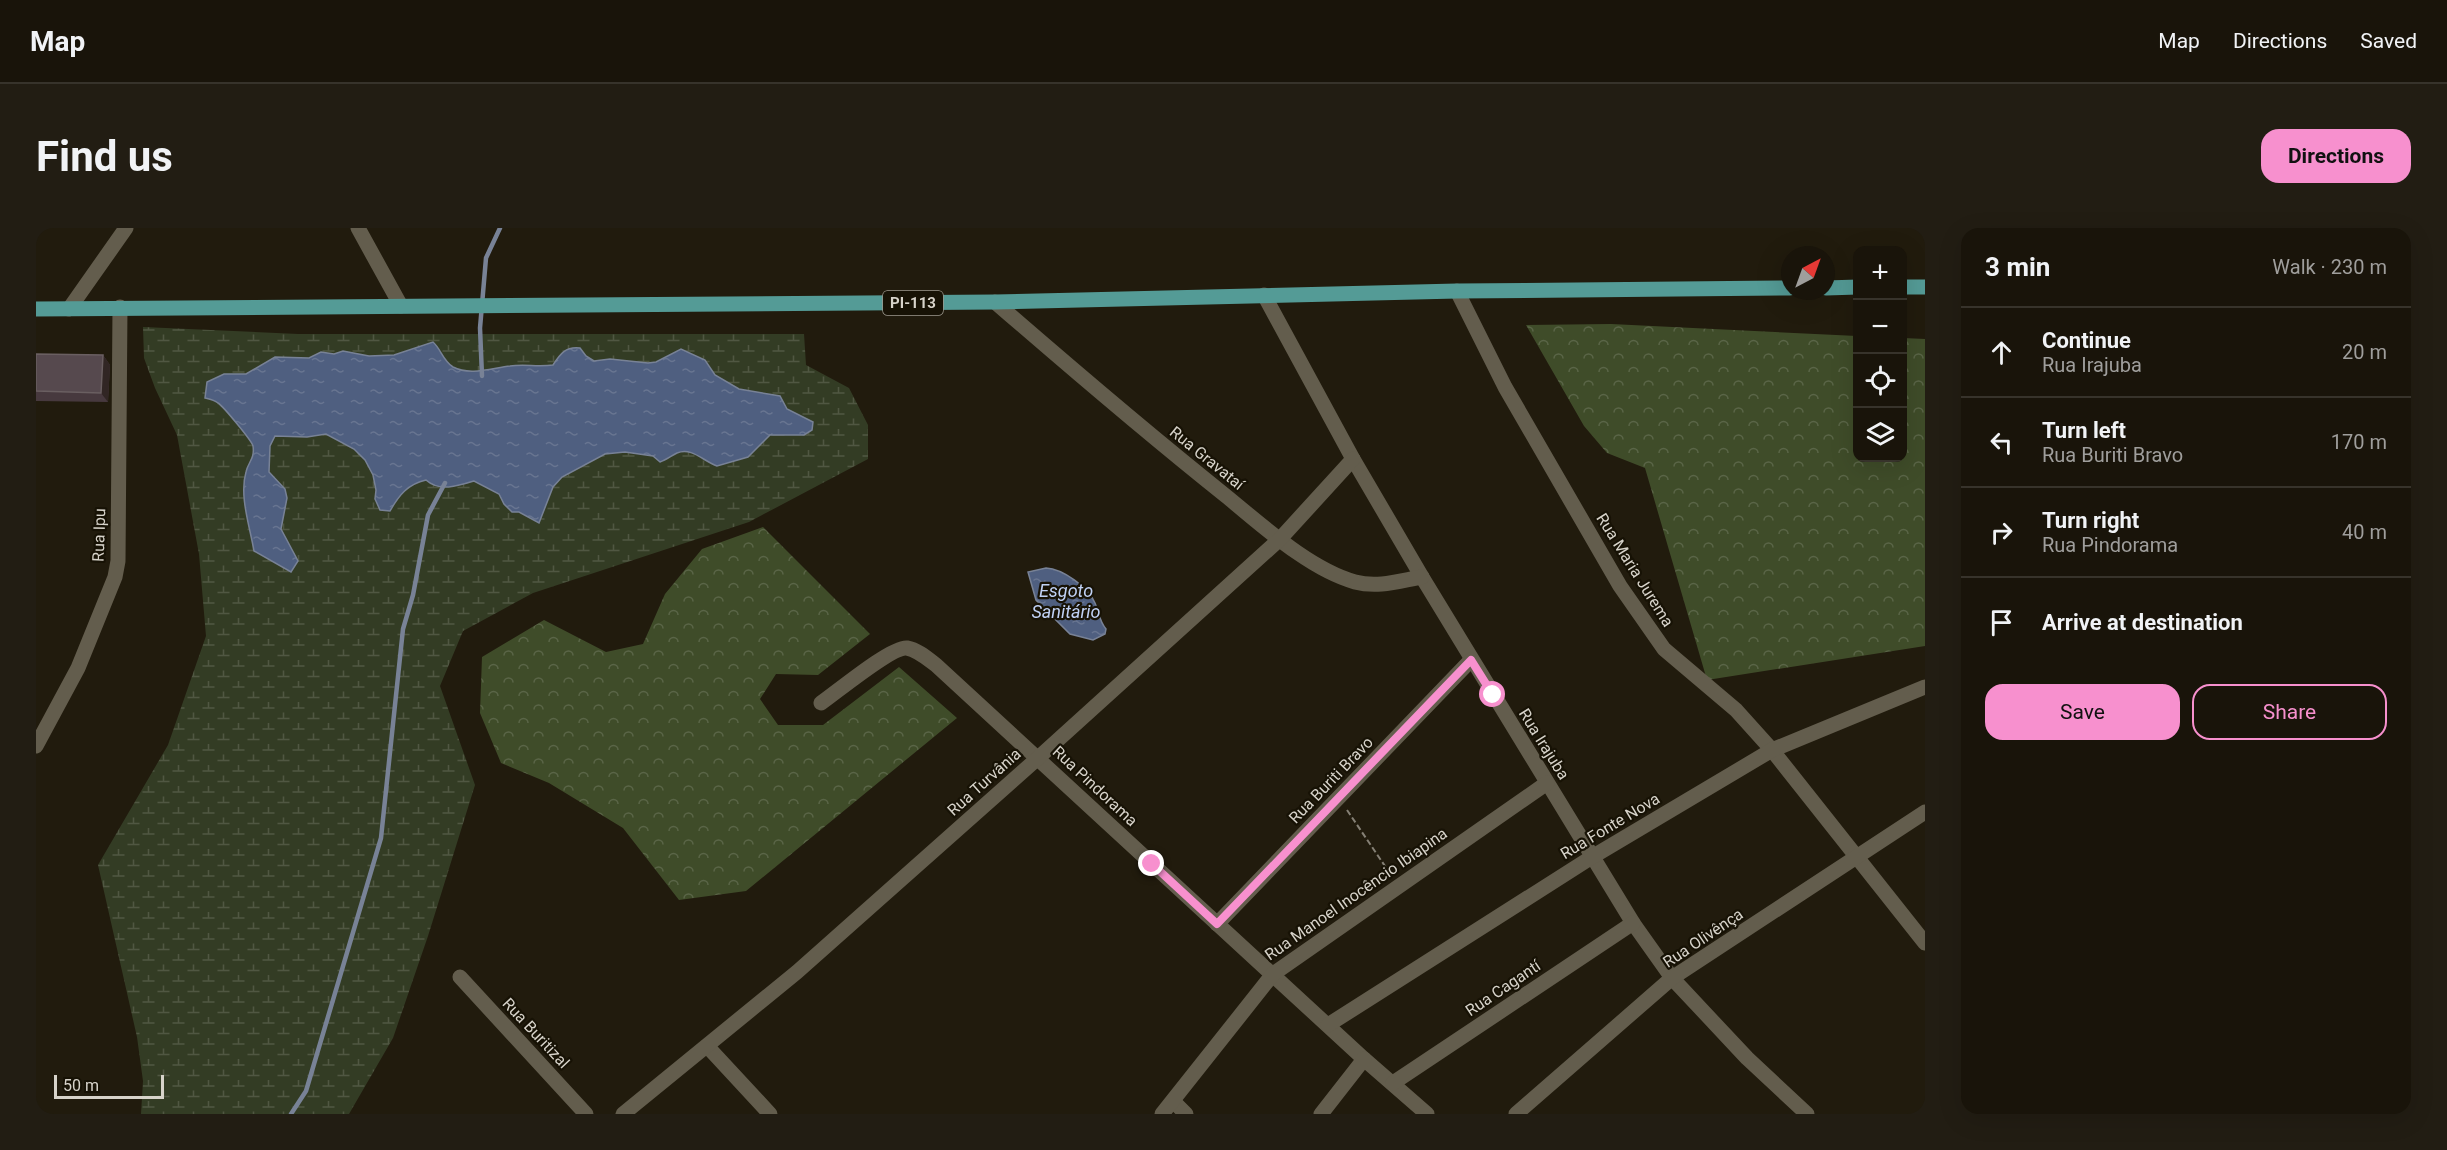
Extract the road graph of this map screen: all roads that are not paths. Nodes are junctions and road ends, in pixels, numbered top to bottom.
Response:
1 (126, 228) edge
2 (358, 228) edge
3 (1853, 287) edge
4 (1907, 287) edge
5 (1925, 287) edge
6 (1781, 288) edge
7 (1835, 288) edge
8 (1457, 291) junction
9 (1264, 295) junction
10 (995, 302) junction
11 (401, 306) junction
12 (120, 307) junction
13 (36, 309) edge
14 (69, 309) junction
15 (1353, 459) junction
16 (1280, 538) junction
17 (1422, 577) junction
18 (1471, 660) junction
19 (1925, 687) edge
20 (821, 703) dead end
21 (36, 746) edge
22 (1772, 750) junction
23 (1038, 758) junction
24 (1547, 783) junction
25 (1925, 812) edge
26 (1857, 857) junction
27 (1592, 858) junction
28 (1634, 923) junction
29 (1217, 924) junction
30 (1924, 940) edge
31 (1273, 974) junction
32 (460, 977) dead end
33 (1672, 978) junction
34 (1328, 1024) junction
35 (707, 1046) junction
36 (1364, 1059) junction
37 (1393, 1083) junction
38 (1173, 1101) junction
39 (586, 1114) edge
40 (623, 1114) edge
41 (770, 1114) edge
42 (1162, 1114) edge
43 (1186, 1114) edge
44 (1321, 1114) edge
45 (1427, 1114) edge
46 (1516, 1114) edge
47 (1807, 1114) edge

1 - 14 street
2 - 11 street
3 - 7 main road
4 - 5 main road
6 - 8 main road, PI-113
8 - 9 main road, PI-113
8 - 22 street, Rua Maria Jurema
9 - 10 main road, PI-113
9 - 15 street, Rua Irajuba
10 - 11 main road, PI-113
10 - 16 street, Rua Gravataí
11 - 12 main road, PI-113
12 - 14 main road, PI-113
12 - 21 street, Rua Ipu
13 - 14 main road, PI-113
15 - 16 street, Rua Turvânia
15 - 17 street, Rua Irajuba
16 - 17 street, Rua Gravataí
16 - 23 street, Rua Turvânia
17 - 18 street, Rua Irajuba
18 - 24 street, Rua Irajuba
18 - 29 street, Rua Buriti Bravo
19 - 22 street, Rua Fonte Nova
20 - 23 street, Rua Pindorama
22 - 26 street, Rua Maria Jurema
22 - 27 street, Rua Fonte Nova
23 - 29 street, Rua Pindorama
23 - 35 street, Rua Turvânia
24 - 27 street, Rua Irajuba
24 - 31 street, Rua Manoel Inocêncio Ibiapina
25 - 26 street, Rua Olivênça
26 - 30 street, Rua Maria Jurema
26 - 33 street, Rua Olivênça
27 - 28 street, Rua Irajuba
27 - 34 street, Rua Fonte Nova
28 - 33 street, Rua Irajuba
28 - 37 street, Rua Cagantí
29 - 31 street, Rua Pindorama
31 - 34 street, Rua Pindorama
31 - 38 street, Rua Manoel Inocêncio Ibiapina
32 - 39 street, Rua Buritizal
33 - 46 street, Rua Olivênça
33 - 47 street, Rua Irajuba
34 - 36 street, Rua Pindorama
35 - 40 street, Rua Turvânia
35 - 41 street
36 - 37 street, Rua Pindorama
36 - 44 street
37 - 45 street, Rua Pindorama
38 - 42 street, Rua Manoel Inocêncio Ibiapina
38 - 43 street

